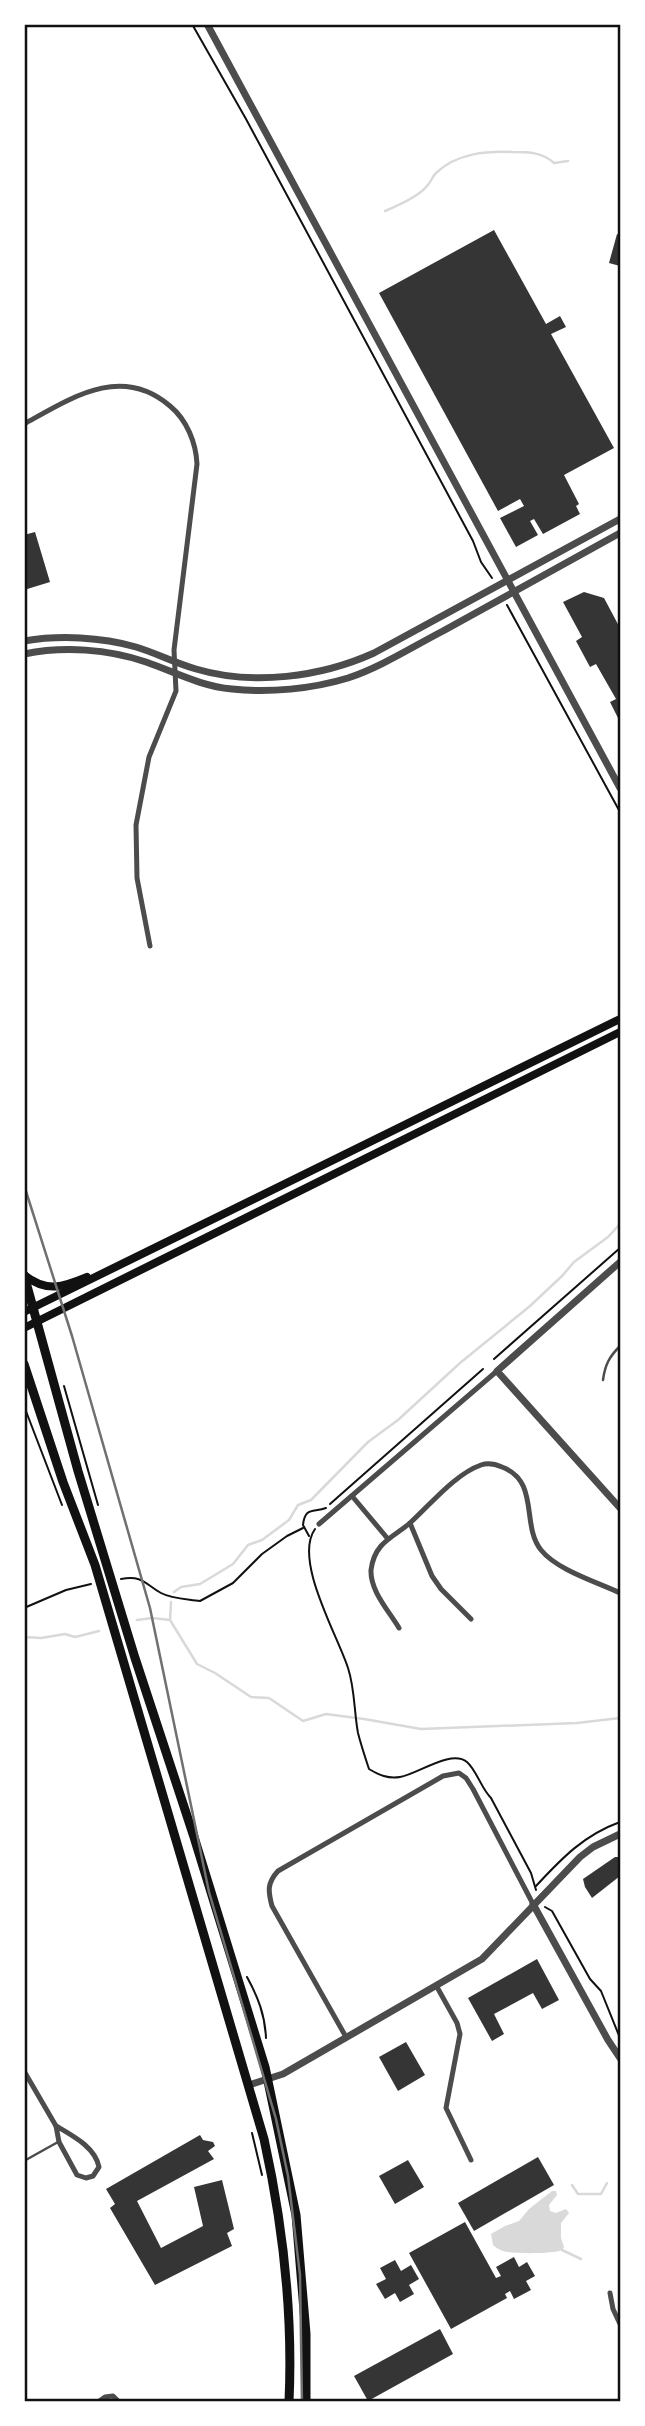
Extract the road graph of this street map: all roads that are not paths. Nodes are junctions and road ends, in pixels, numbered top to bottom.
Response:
1 (207, 24) edge
2 (24, 424) edge
3 (621, 519) edge
4 (621, 533) edge
5 (508, 580) junction
6 (514, 593) junction
7 (24, 640) edge
8 (24, 653) edge
9 (176, 663) junction
10 (176, 676) junction
11 (621, 788) edge
12 (150, 946) dead end
13 (621, 1019) edge
14 (621, 1032) edge
15 (621, 1262) edge
16 (113, 1270) junction
17 (24, 1275) edge
18 (34, 1308) junction
19 (24, 1312) edge
20 (38, 1321) junction
21 (24, 1328) edge
22 (621, 1346) edge
23 (24, 1364) edge
24 (497, 1371) junction
25 (603, 1380) dead end
26 (352, 1496) junction
27 (621, 1508) edge
28 (410, 1523) junction
29 (319, 1524) dead end
30 (388, 1539) junction
31 (621, 1593) edge
32 (471, 1619) dead end
33 (399, 1628) dead end
34 (621, 1834) edge
35 (533, 1903) junction
36 (437, 1987) junction
37 (346, 2038) junction
38 (621, 2058) edge
39 (24, 2071) edge
40 (267, 2079) junction
41 (249, 2085) junction
42 (56, 2126) junction
43 (60, 2142) junction
44 (471, 2160) dead end
45 (24, 2161) edge
46 (610, 2293) dead end
47 (621, 2324) edge
48 (98, 2402) edge
49 (119, 2402) edge
50 (289, 2402) edge
51 (306, 2402) edge

1 - 5 street
2 - 9 street
3 - 5 street
4 - 6 street
5 - 6 street
5 - 9 street
6 - 10 street
6 - 11 street
7 - 9 street
8 - 10 street
9 - 10 street
10 - 12 street
13 - 16 main road
14 - 20 main road
15 - 24 street
16 - 17 main road
16 - 18 main road
17 - 18 main road
18 - 19 main road
18 - 20 main road
20 - 21 main road
20 - 40 main road
22 - 25 lane
23 - 41 main road
24 - 26 street
24 - 27 street
26 - 29 street
26 - 30 street
28 - 30 street
28 - 31 street
28 - 32 street
30 - 33 street
34 - 35 street
35 - 36 street
35 - 37 street
35 - 38 street
36 - 37 street
36 - 44 street
37 - 40 street
39 - 42 street
40 - 41 street
40 - 51 main road
41 - 50 main road
42 - 43 street
42 - 43 street
43 - 45 lane
46 - 47 street
48 - 49 street

